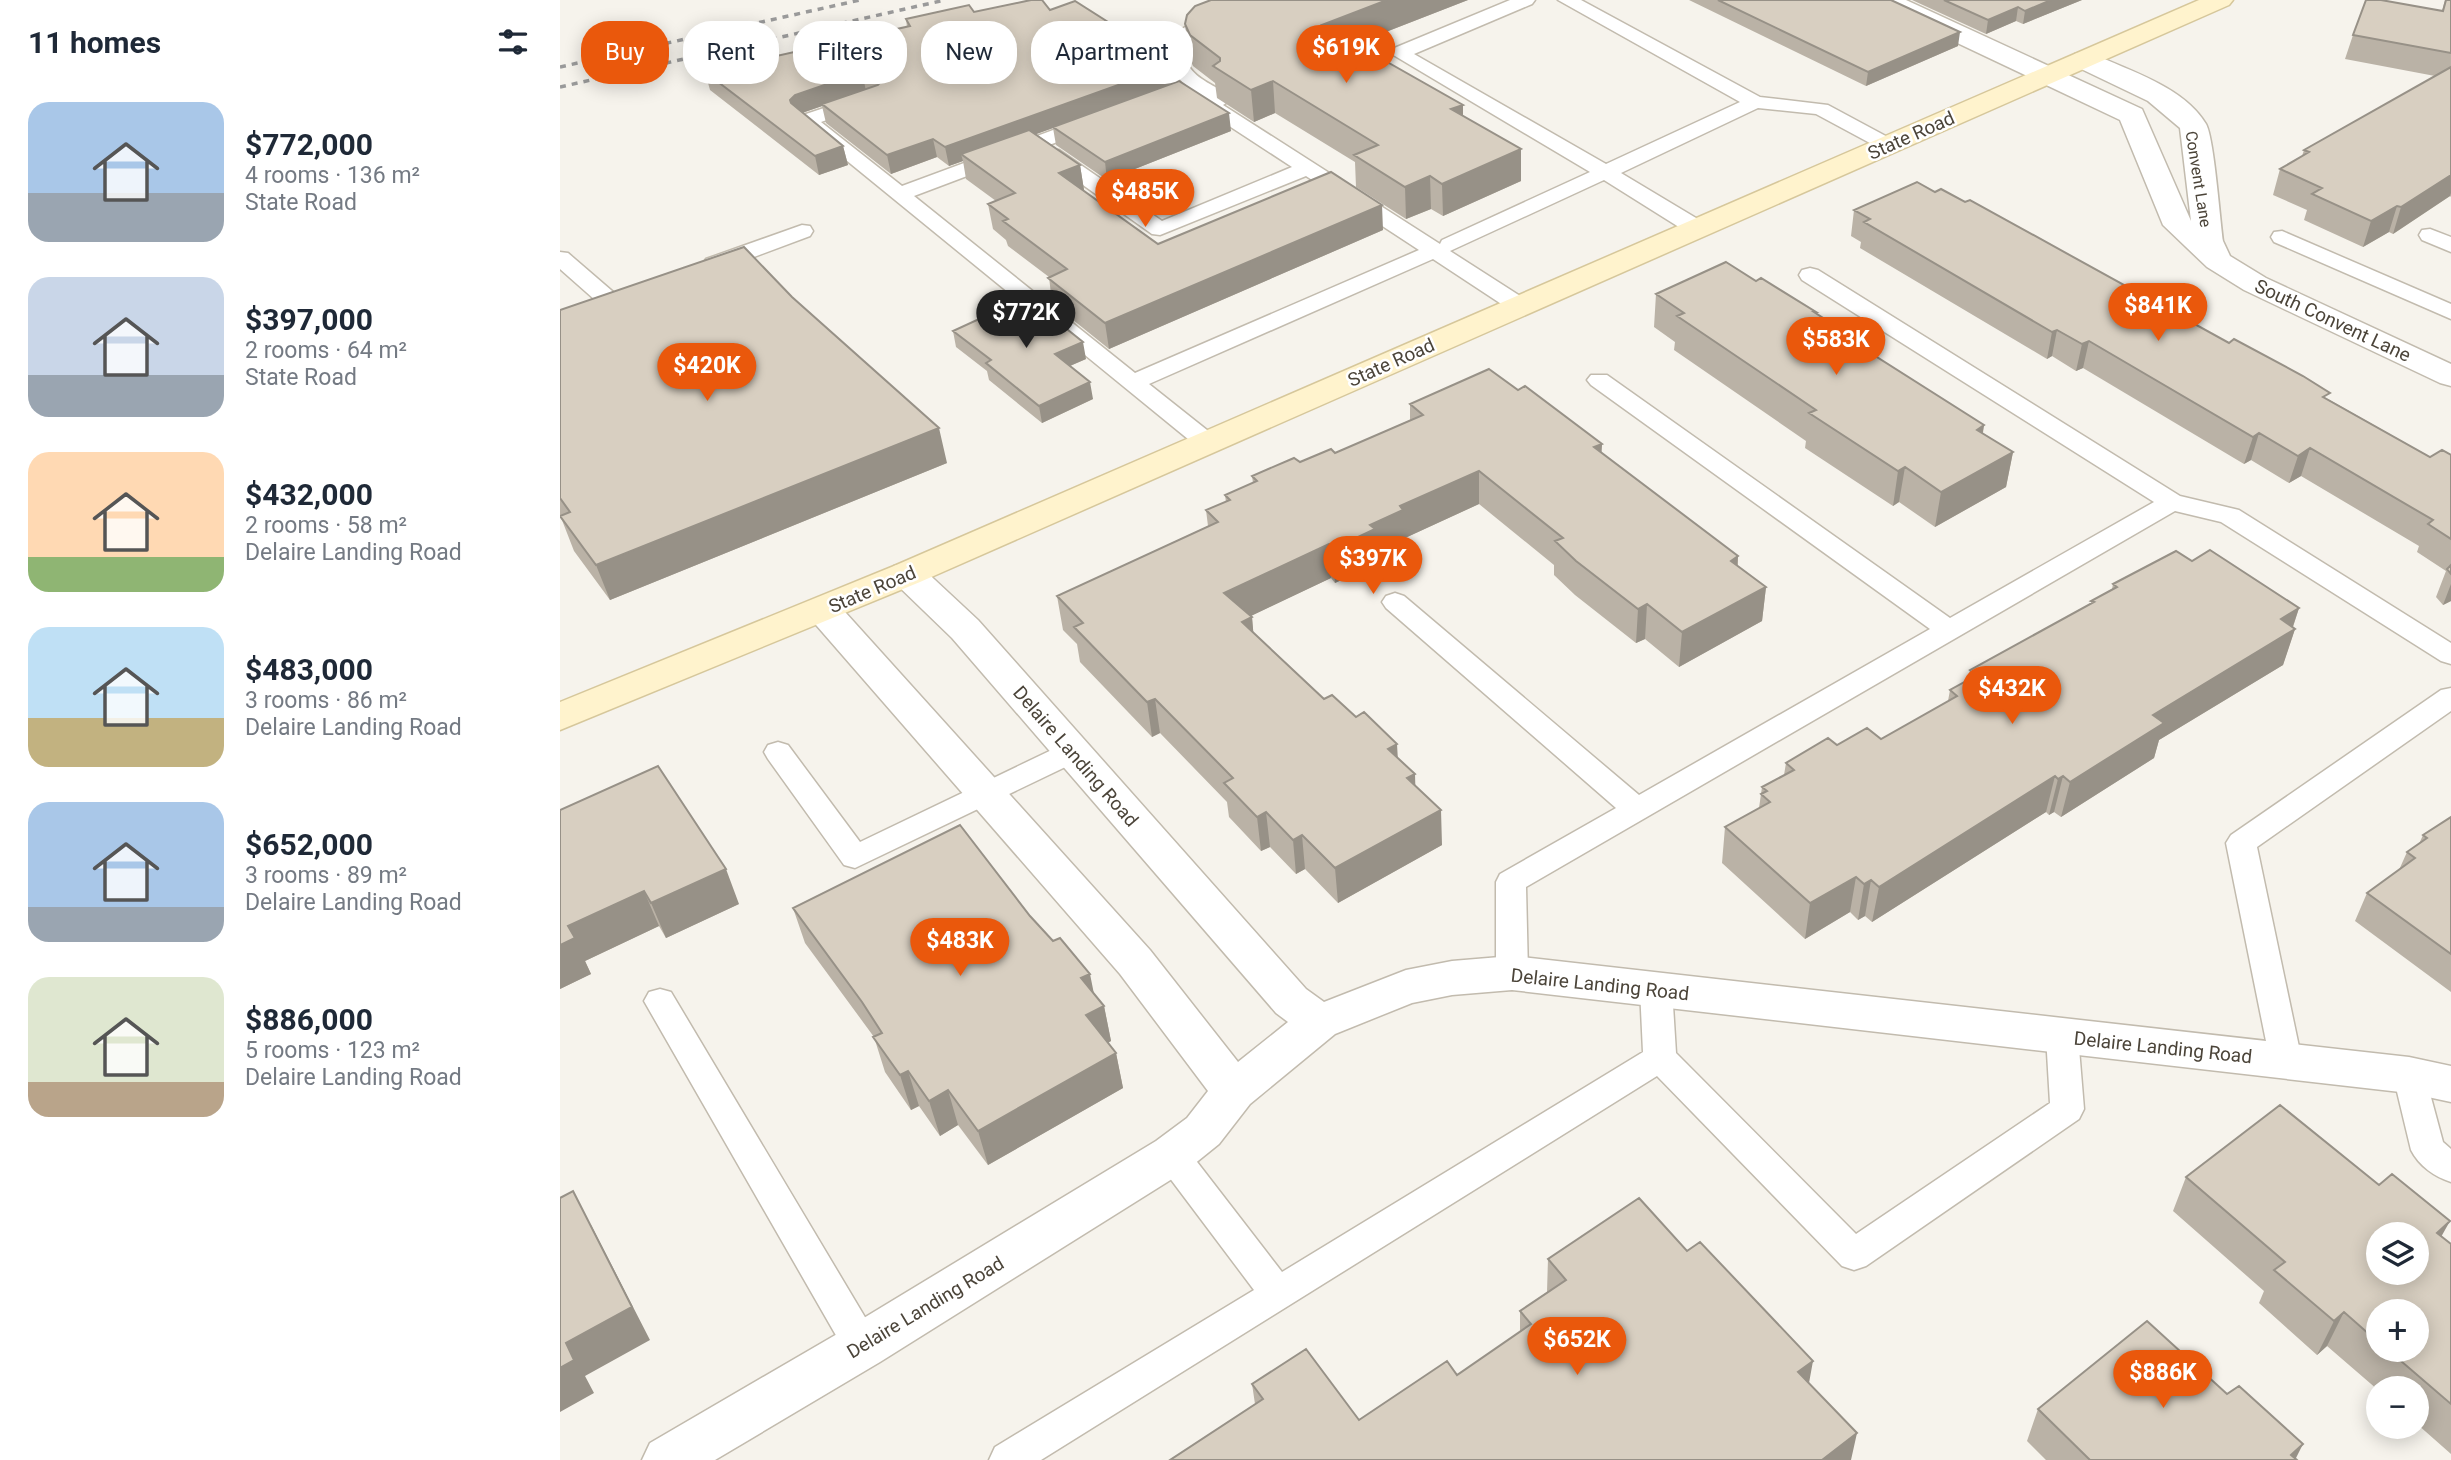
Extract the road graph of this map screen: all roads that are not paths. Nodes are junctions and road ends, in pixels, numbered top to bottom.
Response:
1 (1259, 0) edge
2 (1527, 0) edge
3 (1567, 0) edge
4 (2220, 0) edge
5 (1896, 1) edge
6 (2084, 60) junction
7 (2048, 75) junction
8 (1171, 92) edge
9 (874, 97) edge
10 (1755, 102) junction
11 (1109, 115) edge
12 (1035, 143) junction
13 (1888, 145) junction
14 (1307, 168) junction
15 (1605, 172) junction
16 (899, 194) junction
17 (1698, 229) junction
18 (802, 231) dead end
19 (2430, 235) dead end
20 (2282, 237) dead end
21 (2451, 246) edge
22 (1442, 248) junction
23 (560, 258) edge
24 (2218, 261) junction
25 (700, 269) edge
26 (1810, 275) dead end
27 (636, 293) edge
28 (611, 302) junction
29 (1527, 303) junction
30 (586, 312) edge
31 (2451, 312) edge
32 (2450, 374) edge
33 (1599, 380) dead end
34 (1133, 382) junction
35 (1208, 443) junction
36 (2172, 502) junction
37 (907, 574) junction
38 (1395, 602) dead end
39 (823, 610) junction
40 (1949, 630) junction
41 (2451, 655) edge
42 (2451, 697) edge
43 (560, 717) edge
44 (778, 751) dead end
45 (1072, 752) junction
46 (986, 794) junction
47 (1636, 809) junction
48 (1511, 973) junction
49 (1656, 989) junction
50 (660, 1001) dead end
51 (1319, 1022) junction
52 (2062, 1036) junction
53 (1660, 1058) junction
54 (2286, 1061) junction
55 (2409, 1075) junction
56 (2451, 1084) edge
57 (1234, 1091) junction
58 (1172, 1155) junction
59 (2451, 1168) edge
60 (1278, 1294) junction
61 (862, 1346) junction
62 (668, 1460) edge
63 (1008, 1460) edge

1 - 22 lane
2 - 15 lane
3 - 10 lane
4 - 6 main road, State Road
5 - 7 street, Convent Lane
6 - 7 main road, State Road
6 - 24 street, Convent Lane
7 - 13 main road, State Road
7 - 24 street, Convent Lane
8 - 14 lane
9 - 16 lane
10 - 13 lane
10 - 15 lane
11 - 12 lane
12 - 14 lane
12 - 16 lane
13 - 17 main road, State Road
14 - 22 lane
15 - 17 lane
15 - 22 lane
16 - 34 lane
17 - 29 main road, State Road
18 - 25 lane
19 - 21 lane
20 - 31 lane
22 - 29 lane
22 - 34 lane
23 - 28 lane
24 - 32 street, South Convent Lane
26 - 36 lane
27 - 28 lane
28 - 30 lane
29 - 35 main road, State Road
33 - 40 lane
34 - 35 lane
35 - 37 main road, State Road
36 - 40 lane
36 - 41 lane
37 - 39 main road, State Road
37 - 45 street, Delaire Landing Road
38 - 47 lane
39 - 43 main road, State Road
39 - 46 street
40 - 47 lane
42 - 54 lane
44 - 46 lane
45 - 46 lane
45 - 51 street, Delaire Landing Road
46 - 57 street
47 - 48 lane
48 - 49 street, Delaire Landing Road
48 - 51 street, Delaire Landing Road
49 - 52 street, Delaire Landing Road
49 - 53 lane
50 - 61 lane
51 - 57 street, Delaire Landing Road
52 - 53 lane
52 - 54 street, Delaire Landing Road
53 - 60 lane
54 - 55 street, Delaire Landing Road
55 - 56 street, Delaire Landing Road
55 - 59 lane
57 - 58 street, Delaire Landing Road
58 - 60 lane
58 - 61 street, Delaire Landing Road
60 - 63 lane
61 - 62 street, Delaire Landing Road

